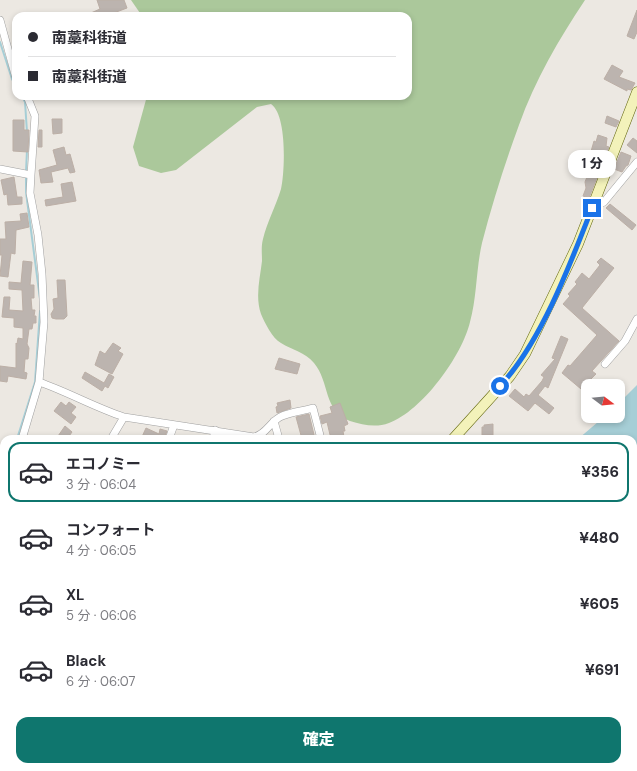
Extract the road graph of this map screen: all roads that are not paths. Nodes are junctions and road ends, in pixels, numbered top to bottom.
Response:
1 (0, 20) edge
2 (12, 64) edge
3 (637, 92) edge
4 (29, 100) edge
5 (637, 162) edge
6 (0, 169) edge
7 (31, 175) junction
8 (592, 208) junction
9 (637, 319) edge
10 (604, 364) dead end
11 (39, 382) junction
12 (124, 417) junction
13 (274, 421) junction
14 (174, 425) junction
15 (215, 430) junction
16 (23, 435) edge
17 (113, 435) edge
18 (171, 435) edge
19 (214, 435) edge
20 (243, 435) edge
21 (264, 435) edge
22 (278, 435) edge
23 (320, 435) edge
24 (456, 435) edge

1 - 2 street
3 - 8 main road
4 - 7 street
5 - 8 street
6 - 7 street
7 - 11 street
8 - 24 main road
9 - 10 street
11 - 12 street
11 - 16 street
12 - 14 street
12 - 17 street
13 - 21 street
13 - 22 street
13 - 23 street
14 - 15 street
14 - 18 street
15 - 19 street
15 - 20 street

